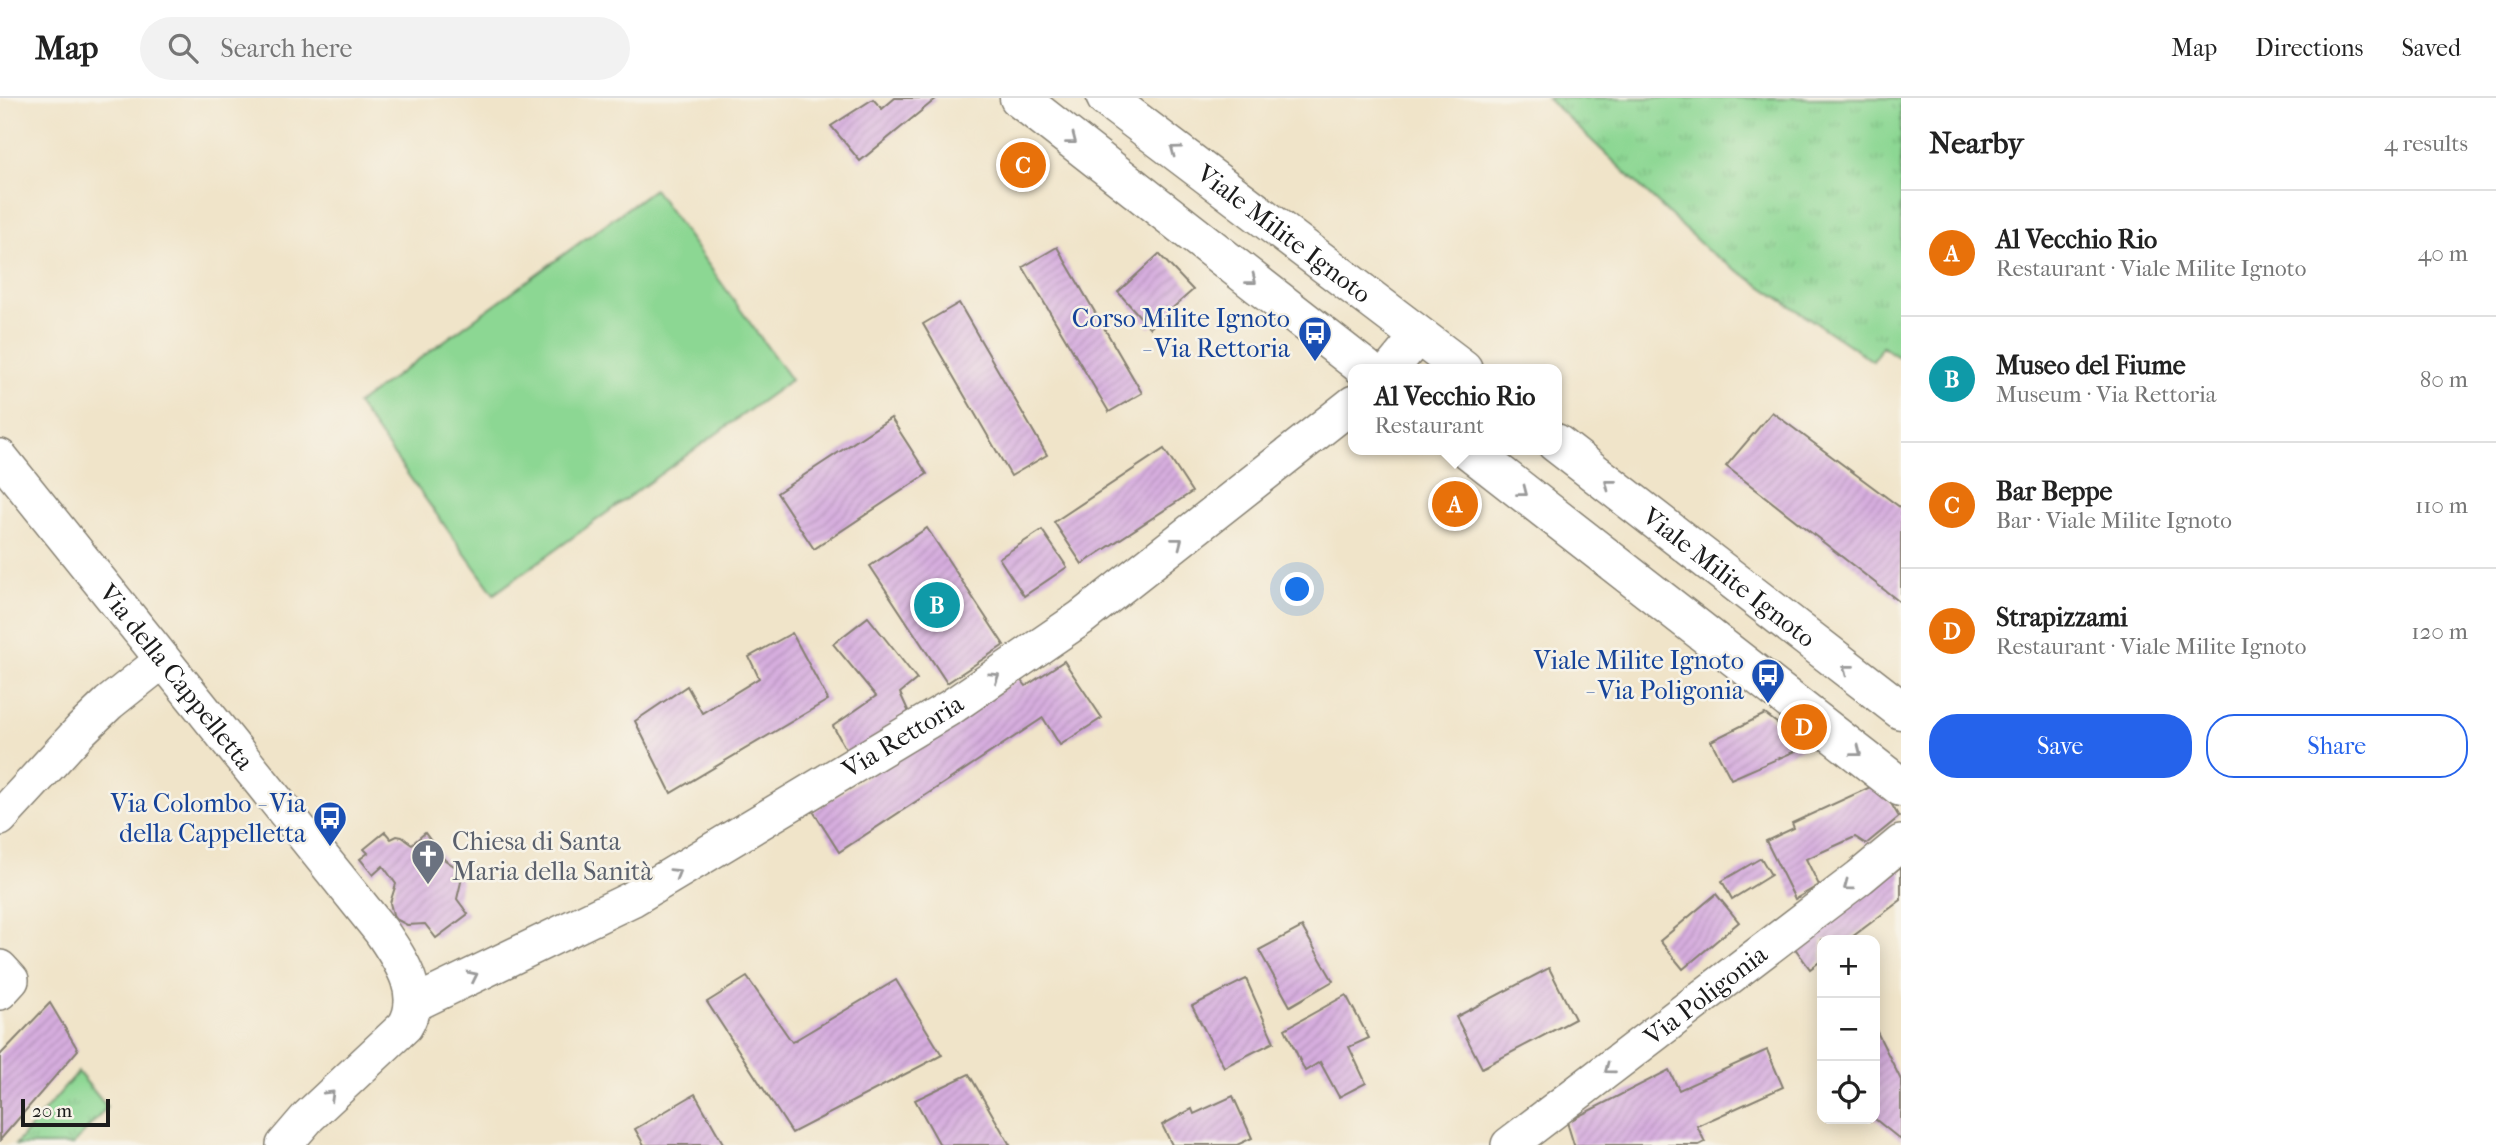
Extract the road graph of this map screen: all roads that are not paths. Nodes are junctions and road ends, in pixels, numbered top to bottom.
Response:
1 (1019, 98) edge
2 (1106, 98) edge
3 (1419, 335) junction
4 (1360, 364) edge
5 (1395, 364) edge
6 (1457, 364) edge
7 (1348, 407) edge
8 (1562, 448) edge
9 (1475, 455) edge
10 (0, 457) edge
11 (163, 660) junction
12 (1901, 710) edge
13 (1901, 787) edge
14 (0, 818) edge
15 (1901, 843) edge
16 (0, 968) edge
17 (0, 992) edge
18 (412, 1005) junction
19 (284, 1145) edge
20 (1509, 1145) edge

1 -> 4 main road
3 -> 2 main road, Viale Milite Ignoto
3 - 5 street
3 - 6 main road, Viale Milite Ignoto
18 -> 7 street, Via Rettoria
12 -> 8 main road, Viale Milite Ignoto
9 -> 13 main road
10 - 11 street, Via della Cappelletta
11 - 14 street
11 - 18 street, Via della Cappelletta
15 -> 20 street, Via Poligonia
16 - 17 street
19 -> 18 street

